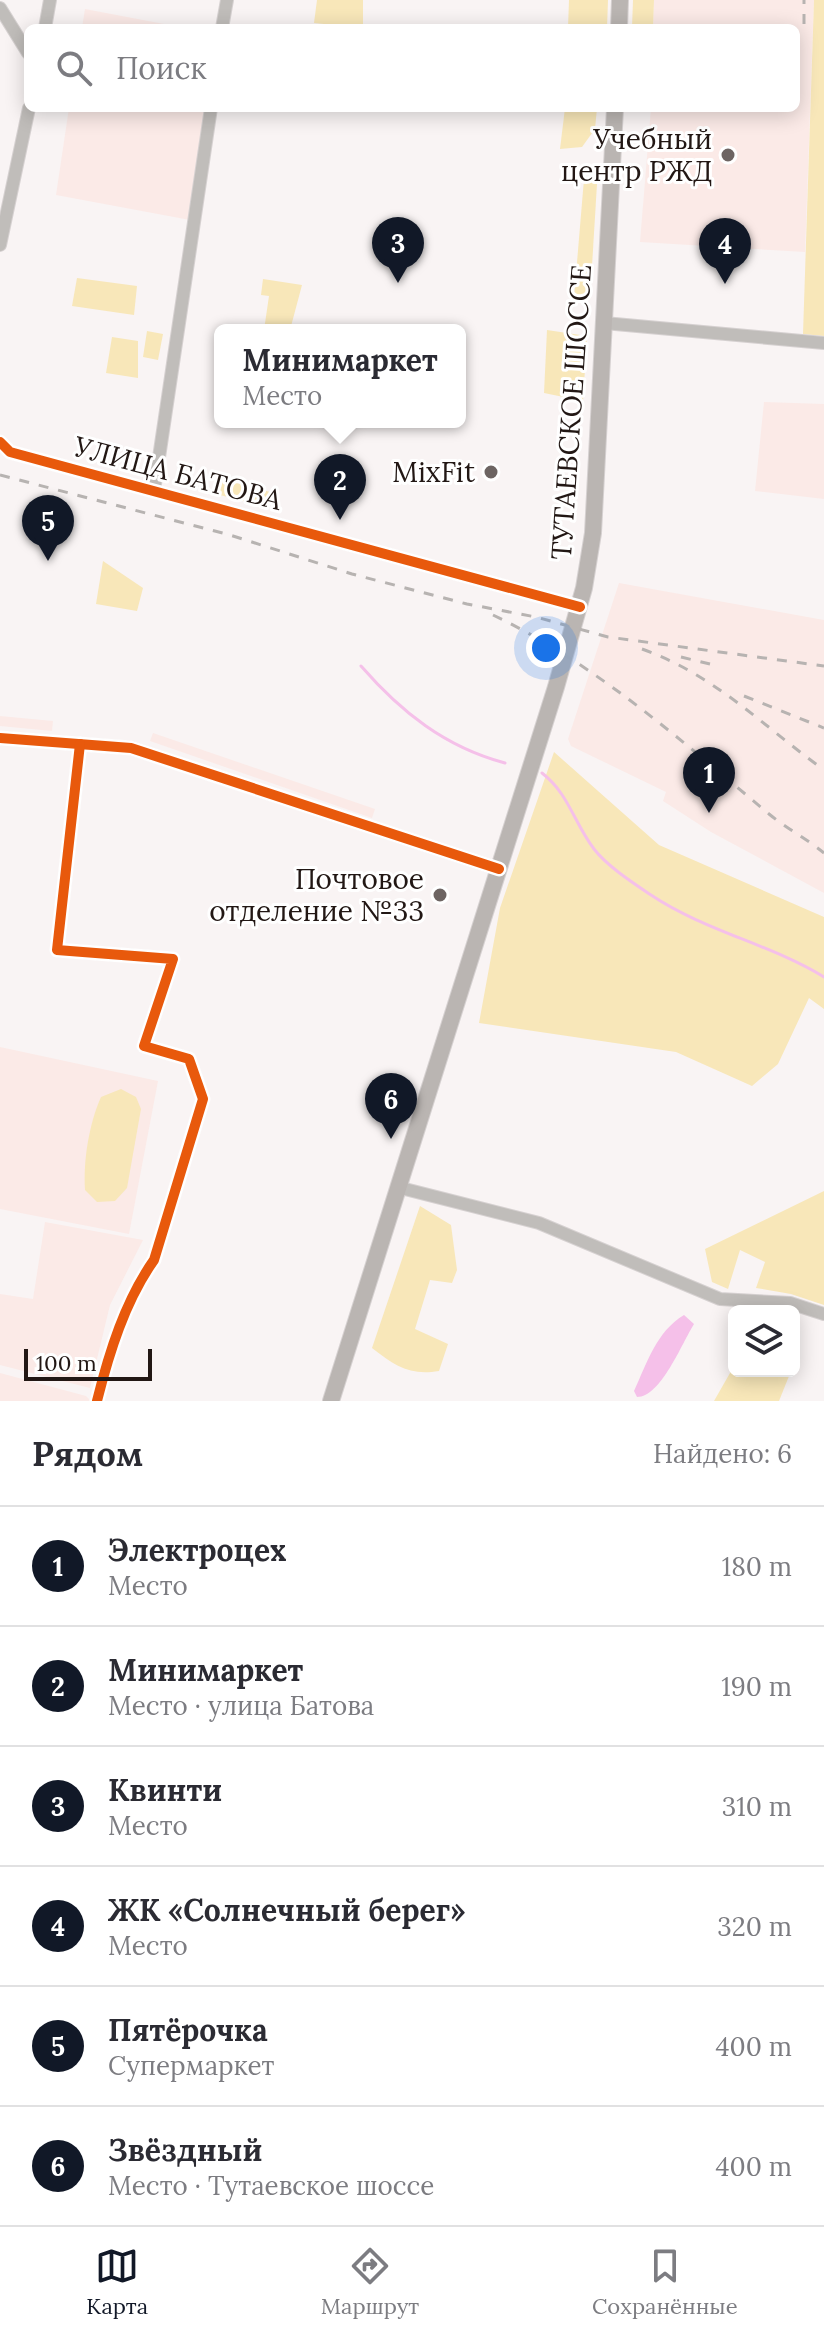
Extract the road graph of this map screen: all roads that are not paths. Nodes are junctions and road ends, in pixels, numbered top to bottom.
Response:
1 (50, 0) edge
2 (227, 0) edge
3 (620, 0) edge
4 (0, 8) edge
5 (46, 24) edge
6 (223, 24) edge
7 (619, 24) edge
8 (24, 47) edge
9 (28, 112) edge
10 (210, 112) edge
11 (615, 112) edge
12 (0, 245) edge
13 (604, 323) junction
14 (824, 343) edge
15 (0, 442) edge
16 (154, 491) junction
17 (580, 607) junction
18 (0, 738) edge
19 (80, 744) junction
20 (499, 869) junction
21 (397, 1187) junction
22 (824, 1314) edge
23 (97, 1401) edge
24 (331, 1401) edge

1 - 5 street
2 - 6 street
3 - 7 main road
4 - 8 street
9 - 12 street
10 - 16 street
11 - 13 main road, ТУТАЕВСКОЕ ШОССЕ
13 - 14 street
13 - 17 main road, ТУТАЕВСКОЕ ШОССЕ
15 - 16 street, УЛИЦА БАТОВА
16 - 17 street, УЛИЦА БАТОВА
17 - 20 main road, ТУТАЕВСКОЕ ШОССЕ
18 - 19 street
19 - 20 street
19 - 23 street
20 - 21 main road, ТУТАЕВСКОЕ ШОССЕ
21 - 22 street
21 - 24 main road, ТУТАЕВСКОЕ ШОССЕ

